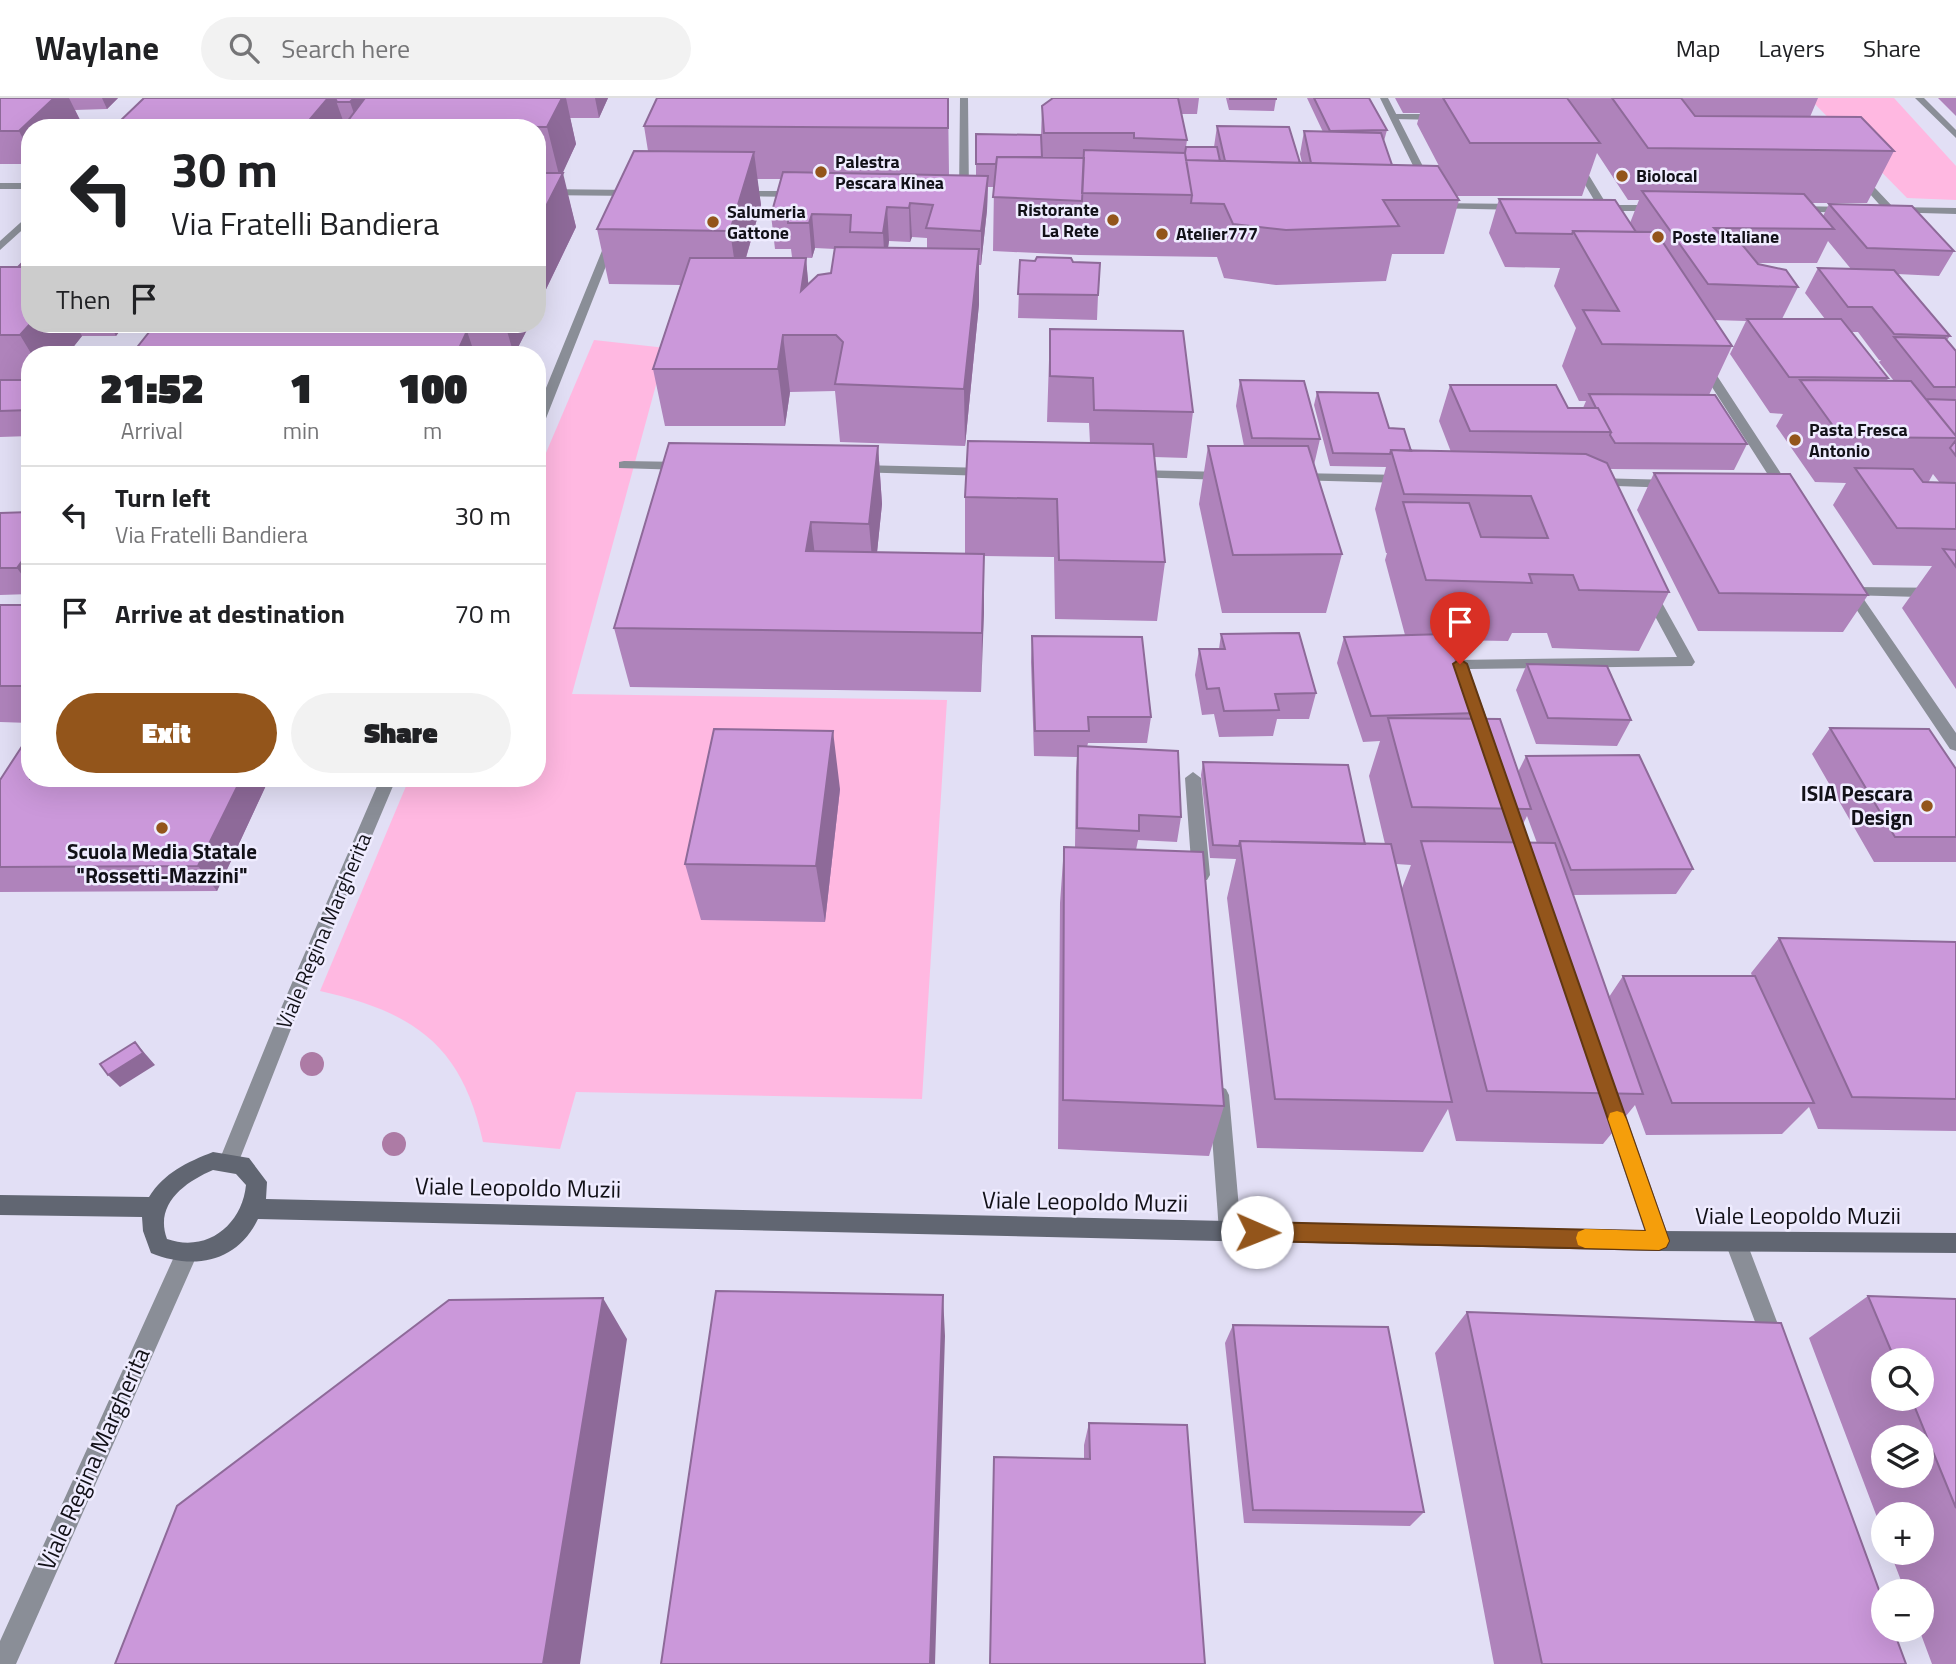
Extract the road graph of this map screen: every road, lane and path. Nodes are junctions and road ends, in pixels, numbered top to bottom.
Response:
1 (964, 98) edge
2 (1384, 98) edge
3 (1919, 98) edge
4 (1395, 117) junction
5 (1447, 117) dead end
6 (1956, 135) edge
7 (1570, 150) edge
8 (1852, 169) edge
9 (0, 186) edge
10 (21, 186) edge
11 (546, 192) edge
12 (644, 193) edge
13 (727, 194) edge
14 (811, 194) edge
15 (950, 195) edge
16 (964, 195) junction
17 (978, 195) edge
18 (1423, 206) edge
19 (1437, 206) junction
20 (1529, 207) edge
21 (1597, 208) junction
22 (1669, 208) edge
23 (1787, 209) edge
24 (1864, 210) edge
25 (1877, 210) edge
26 (1890, 210) junction
27 (1956, 211) edge
28 (617, 224) edge
29 (21, 226) edge
30 (1618, 231) edge
31 (0, 247) edge
32 (1693, 347) edge
33 (546, 403) edge
34 (624, 465) dead end
35 (693, 467) edge
36 (845, 469) edge
37 (997, 472) edge
38 (1121, 474) edge
39 (1245, 476) edge
40 (1287, 477) edge
41 (1425, 480) edge
42 (1686, 485) edge
43 (1588, 486) edge
44 (1796, 508) edge
45 (1838, 571) edge
46 (1642, 578) edge
47 (1852, 592) junction
48 (1956, 593) edge
49 (1956, 745) edge
50 (1492, 755) edge
51 (1193, 778) dead end
52 (385, 787) edge
53 (1202, 888) edge
54 (1218, 1080) edge
55 (1605, 1083) edge
56 (229, 1161) junction
57 (0, 1205) edge
58 (154, 1207) junction
59 (255, 1209) junction
60 (1230, 1231) junction
61 (1659, 1241) junction
62 (1736, 1242) junction
63 (1956, 1243) edge
64 (186, 1255) junction
65 (1783, 1368) edge
66 (3, 1664) edge

1 - 16 street
2 - 4 street
3 - 6 street
4 - 5 street
4 - 19 street
7 - 21 street
8 - 26 street
9 - 10 street
11 - 12 street
13 - 14 street
15 - 16 street
16 - 17 street
18 - 19 street
19 - 20 street
21 - 22 street
21 - 30 street
23 - 24 street
25 - 26 street
26 - 27 street
28 - 33 street
29 - 31 street
32 - 44 street
34 - 35 street
36 - 37 street
38 - 39 street
40 - 41 street
42 - 43 street
45 - 47 street
46 - 50 street
47 - 48 street
47 - 49 street
51 - 53 street
52 - 56 street, Viale Regina Margherita
54 - 60 street
55 - 61 street
56 - 58 street
56 - 59 street
57 - 58 street
58 - 64 street
59 - 60 street, Viale Leopoldo Muzii
59 - 64 street
60 - 61 street, Viale Leopoldo Muzii
61 - 62 street, Viale Leopoldo Muzii
62 - 63 street, Viale Leopoldo Muzii
62 - 65 street
64 - 66 street, Viale Regina Margherita

